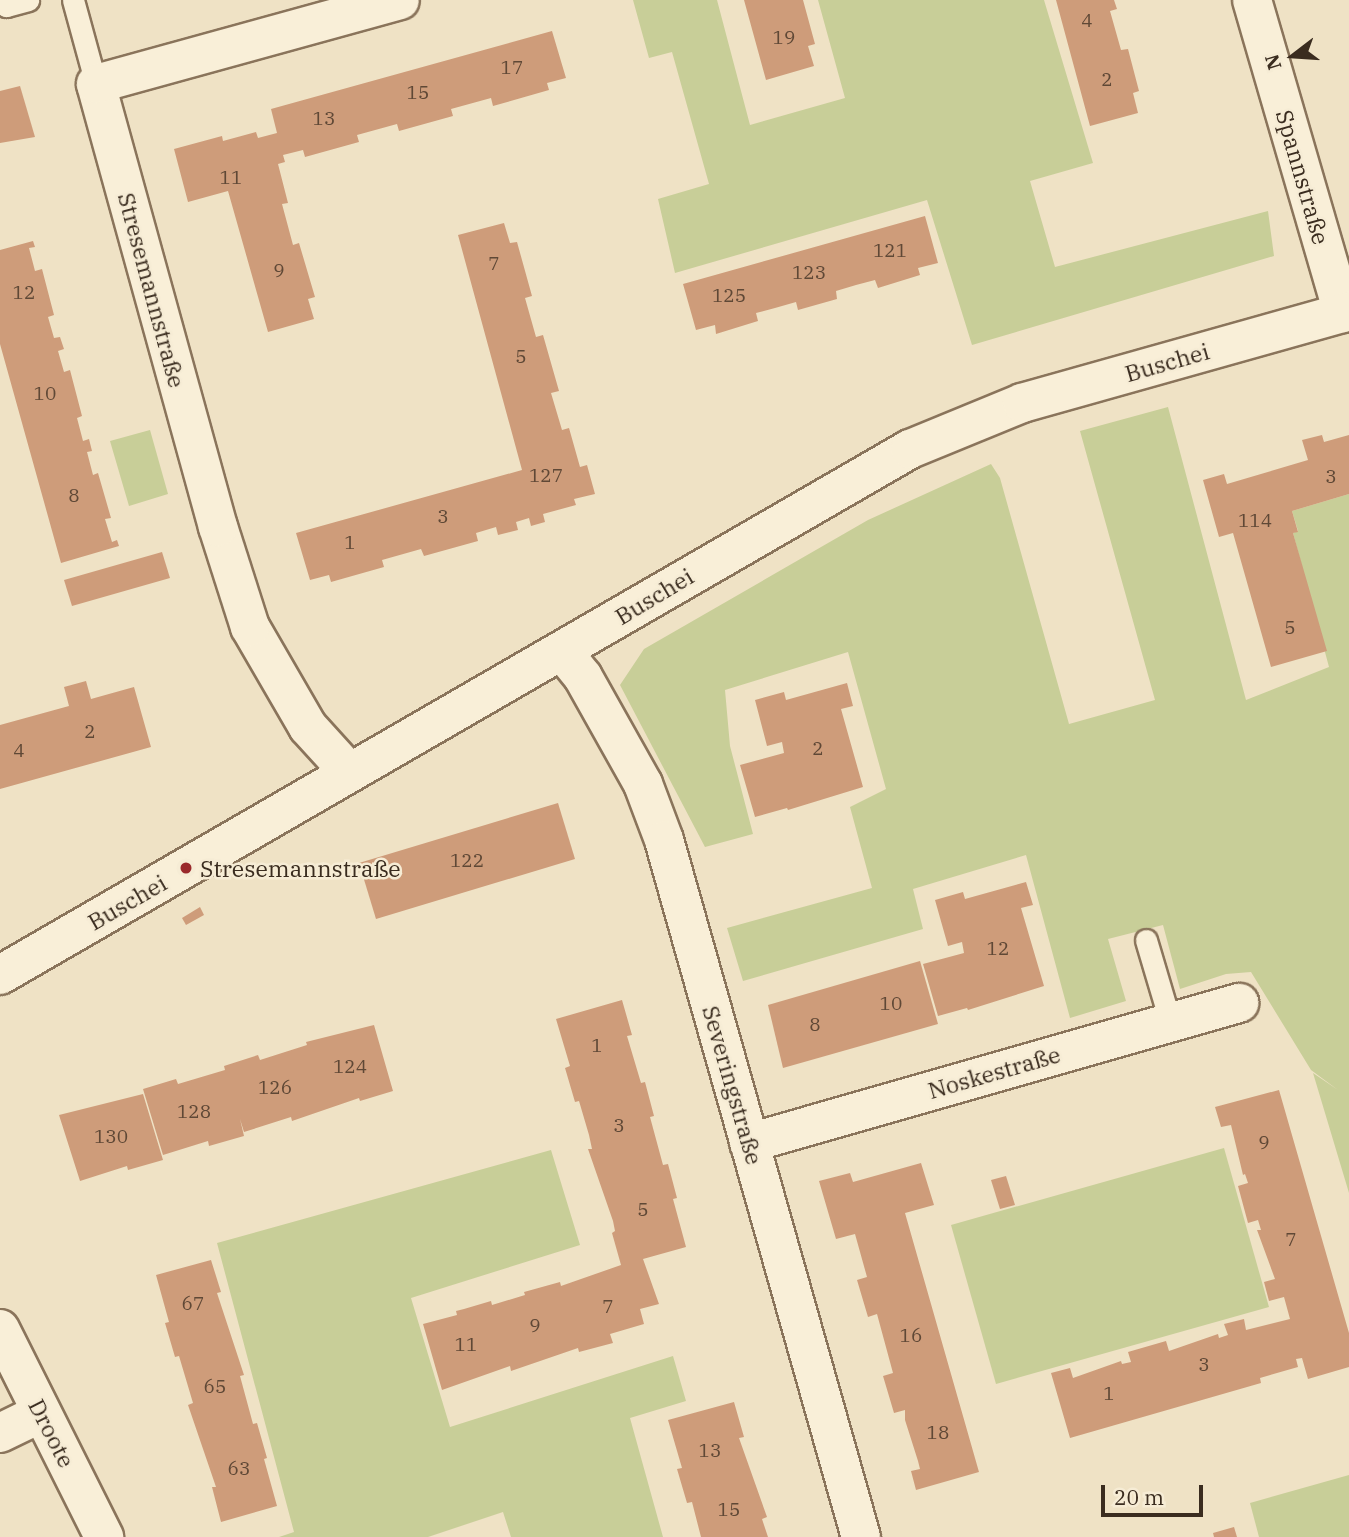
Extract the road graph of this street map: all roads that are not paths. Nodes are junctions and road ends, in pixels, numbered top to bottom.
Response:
1 (28, 0) edge
2 (74, 0) edge
3 (400, 0) edge
4 (1252, 0) edge
5 (0, 1) edge
6 (96, 84) junction
7 (1346, 312) edge
8 (562, 651) junction
9 (349, 772) junction
10 (1146, 940) dead end
11 (0, 975) edge
12 (1240, 1003) dead end
13 (1170, 1021) junction
14 (750, 1143) junction
15 (0, 1329) edge
16 (41, 1413) junction
17 (0, 1433) edge
18 (104, 1537) edge
19 (861, 1537) edge

1 - 5 lane
2 - 6 lane
3 - 6 street
4 - 7 street, Spannstraße
6 - 9 street, Stresemannstraße
7 - 8 street, Buschei
8 - 9 street, Buschei
8 - 14 street, Severingstraße
9 - 11 street, Buschei
10 - 13 lane
12 - 13 street, Noskestraße
13 - 14 street, Noskestraße
14 - 19 street, Severingstraße
15 - 16 street, Droote
16 - 17 street
16 - 18 street, Droote

